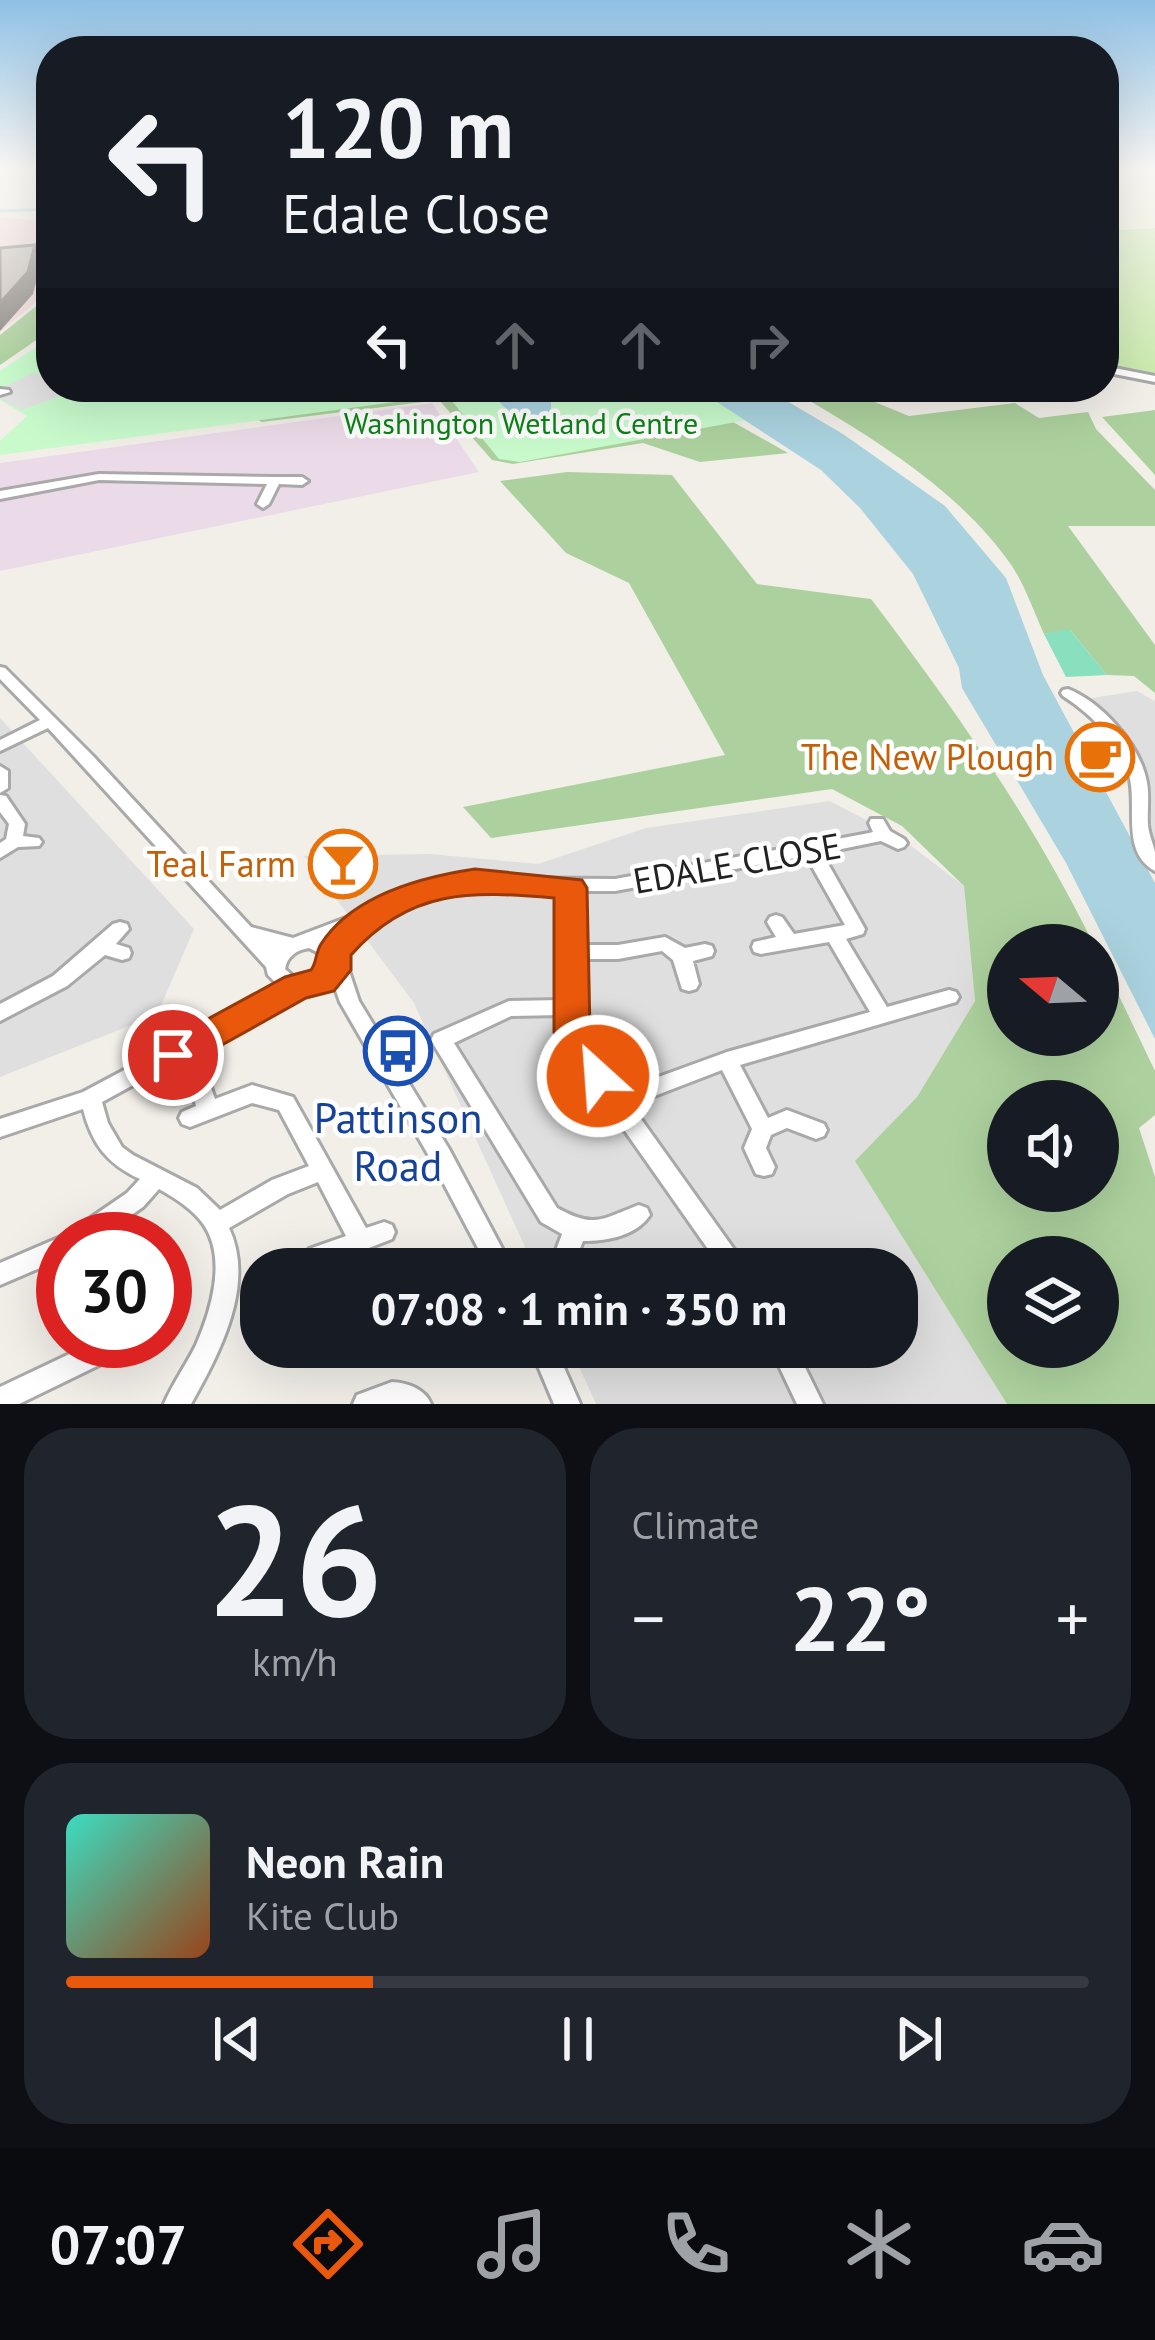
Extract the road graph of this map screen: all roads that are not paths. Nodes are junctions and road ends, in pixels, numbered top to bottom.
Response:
1 (1119, 372) edge
2 (1155, 379) edge
3 (275, 480) junction
4 (302, 481) dead end
5 (0, 495) edge
6 (263, 504) dead end
7 (0, 671) edge
8 (1068, 693) dead end
9 (50, 722) junction
10 (0, 746) edge
11 (0, 771) edge
12 (0, 788) edge
13 (0, 800) edge
14 (886, 834) dead end
15 (16, 845) edge
16 (810, 847) junction
17 (1155, 865) edge
18 (571, 888) junction
19 (367, 915) junction
20 (776, 922) dead end
21 (120, 929) dead end
22 (249, 933) junction
23 (834, 935) junction
24 (789, 942) junction
25 (302, 943) junction
26 (761, 947) dead end
27 (705, 951) dead end
28 (572, 952) junction
29 (682, 956) junction
30 (335, 957) junction
31 (276, 970) junction
32 (689, 984) dead end
33 (305, 986) junction
34 (950, 998) dead end
35 (350, 1002) junction
36 (571, 1006) junction
37 (250, 1011) junction
38 (0, 1013) edge
39 (882, 1015) junction
40 (727, 1060) junction
41 (197, 1074) dead end
42 (90, 1097) junction
43 (615, 1102) junction
44 (0, 1128) edge
45 (763, 1129) junction
46 (816, 1130) dead end
47 (764, 1167) dead end
48 (324, 1170) junction
49 (155, 1178) junction
50 (117, 1212) edge
51 (639, 1215) dead end
52 (217, 1223) junction
53 (341, 1248) edge
54 (490, 1248) edge
55 (721, 1248) edge
56 (36, 1259) edge
57 (0, 1274) edge
58 (67, 1368) edge
59 (551, 1368) edge
60 (792, 1368) edge
61 (0, 1400) edge
62 (177, 1404) edge
63 (366, 1404) edge
64 (418, 1404) edge
65 (567, 1404) edge
66 (809, 1404) edge

1 - 2 street
3 - 4 street
3 - 5 street
3 - 6 street
7 - 9 street
8 - 17 street
9 - 10 street
9 - 22 street
11 - 12 street
13 - 15 street
14 - 16 street, EDALE CLOSE
16 - 18 street, EDALE CLOSE
16 - 23 street
18 - 19 street, EDALE CLOSE
18 - 28 street
19 - 25 street, EDALE CLOSE
19 - 30 street, EDALE CLOSE
20 - 24 street
21 - 38 street
22 - 25 street
22 - 31 street
23 - 24 street
23 - 39 street
24 - 26 street
25 - 30 street
25 - 31 street
27 - 29 street
28 - 29 street
28 - 36 street
29 - 32 street
30 - 33 street, EDALE CLOSE
30 - 35 street
31 - 33 street
31 - 37 street
33 - 35 street
33 - 37 street, EDALE CLOSE
34 - 39 street
35 - 54 street
36 - 43 street
36 - 51 street
37 - 42 street, EDALE CLOSE
39 - 40 street
40 - 43 street
40 - 45 street
41 - 48 street
42 - 44 street, EDALE CLOSE
42 - 49 street
43 - 55 street
45 - 46 street
45 - 47 street
48 - 52 street
48 - 53 street
49 - 50 street
49 - 52 street
52 - 62 street
56 - 57 street
58 - 61 street
59 - 65 street
60 - 66 street
63 - 64 street

